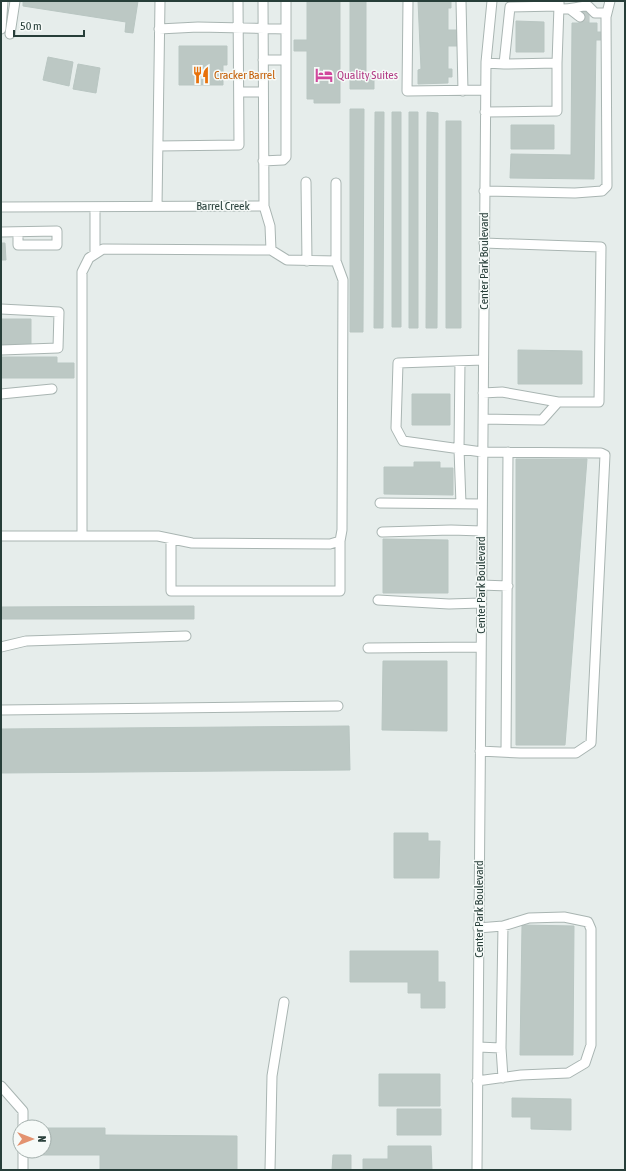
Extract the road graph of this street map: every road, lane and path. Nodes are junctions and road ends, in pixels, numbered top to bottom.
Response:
1 (3, 1) edge
2 (15, 1) edge
3 (160, 1) edge
4 (238, 1) edge
5 (263, 1) edge
6 (286, 1) edge
7 (408, 1) edge
8 (461, 1) edge
9 (492, 1) edge
10 (610, 1) edge
11 (559, 6) edge
12 (571, 10) junction
13 (607, 13) junction
14 (580, 17) tunnel mouth
15 (263, 28) junction
16 (1, 29) edge
17 (238, 29) junction
18 (286, 29) junction
19 (159, 30) junction
20 (10, 34) dead end
21 (263, 60) junction
22 (286, 60) junction
23 (486, 63) junction
24 (557, 63) junction
25 (504, 64) junction
26 (485, 90) junction
27 (463, 91) junction
28 (239, 92) junction
29 (263, 92) junction
30 (485, 112) junction
31 (158, 146) junction
32 (263, 161) junction
33 (306, 182) dead end
34 (336, 183) dead end
35 (484, 191) junction
36 (157, 206) junction
37 (264, 206) junction
38 (1, 207) edge
39 (95, 207) junction
40 (1, 232) edge
41 (18, 232) dead end
42 (484, 244) junction
43 (271, 250) junction
44 (95, 254) junction
45 (336, 260) junction
46 (307, 261) junction
47 (1, 309) edge
48 (1, 350) edge
49 (483, 360) junction
50 (460, 361) junction
51 (52, 389) dead end
52 (483, 393) junction
53 (1, 394) edge
54 (558, 402) junction
55 (483, 419) junction
56 (459, 449) junction
57 (482, 452) junction
58 (508, 452) junction
59 (380, 503) dead end
60 (461, 504) junction
61 (482, 504) junction
62 (482, 531) junction
63 (382, 532) dead end
64 (1, 536) edge
65 (82, 536) junction
66 (171, 539) junction
67 (340, 541) junction
68 (481, 585) junction
69 (508, 586) junction
70 (378, 600) dead end
71 (481, 603) junction
72 (186, 636) dead end
73 (1, 647) edge
74 (481, 647) junction
75 (368, 648) dead end
76 (338, 706) dead end
77 (1, 710) edge
78 (480, 751) junction
79 (506, 752) junction
80 (503, 926) junction
81 (478, 928) junction
82 (284, 1002) dead end
83 (478, 1047) junction
84 (502, 1048) junction
85 (503, 1078) junction
86 (477, 1081) junction
87 (1, 1086) edge
88 (23, 1119) edge
89 (23, 1159) edge
90 (23, 1170) edge
91 (270, 1170) edge
92 (477, 1170) edge

1 - 16 street
2 - 20 street
3 - 19 street
4 - 17 street
5 - 15 street, Barrel Creek
6 - 18 street
7 - 27 street
8 - 27 street
9 - 23 street, Center Park Boulevard
10 - 13 street
11 - 12 street
11 - 24 street
11 - 25 street
12 - 13 street
12 - 14 street
13 - 35 street
15 - 17 street
15 - 18 street
15 - 21 street, Barrel Creek
17 - 19 street
17 - 28 street
18 - 22 street
19 - 31 street
21 - 22 street
21 - 29 street, Barrel Creek
22 - 32 street
23 - 25 street
23 - 26 street, Center Park Boulevard
24 - 25 street
24 - 30 street
26 - 27 street
26 - 30 street, Center Park Boulevard
28 - 29 street
28 - 31 street
29 - 32 street, Barrel Creek
30 - 35 street, Center Park Boulevard
31 - 36 street
32 - 37 street, Barrel Creek
33 - 46 street
34 - 45 street
35 - 42 street, Center Park Boulevard
36 - 37 street, Barrel Creek
36 - 39 street, Barrel Creek
37 - 43 street
38 - 39 street, Barrel Creek
39 - 44 street
40 - 41 street
42 - 49 street, Center Park Boulevard
42 - 54 street
43 - 44 street
43 - 46 street
44 - 65 street
45 - 46 street
45 - 67 street
47 - 48 street
49 - 50 street
49 - 52 street, Center Park Boulevard
50 - 56 street
50 - 56 street
51 - 53 street
52 - 54 street
52 - 55 street, Center Park Boulevard
54 - 55 street
55 - 57 street, Center Park Boulevard
56 - 57 street
56 - 60 street
57 - 58 street
57 - 61 street, Center Park Boulevard
58 - 69 street
58 - 79 street
59 - 60 street
60 - 61 street
61 - 62 street, Center Park Boulevard
62 - 63 street
62 - 68 street, Center Park Boulevard
64 - 65 street
65 - 66 street
66 - 67 street
66 - 67 street
68 - 69 street
68 - 71 street, Center Park Boulevard
69 - 79 street
70 - 71 street
71 - 74 street, Center Park Boulevard
72 - 73 street
74 - 75 street
74 - 78 street, Center Park Boulevard
76 - 77 street
78 - 79 street
78 - 81 street, Center Park Boulevard
80 - 81 street
80 - 84 street
80 - 85 street
81 - 83 street, Center Park Boulevard
82 - 91 street
83 - 84 street
83 - 86 street, Center Park Boulevard
84 - 85 street
85 - 86 street
86 - 92 street, Center Park Boulevard
87 - 88 street
89 - 90 street

